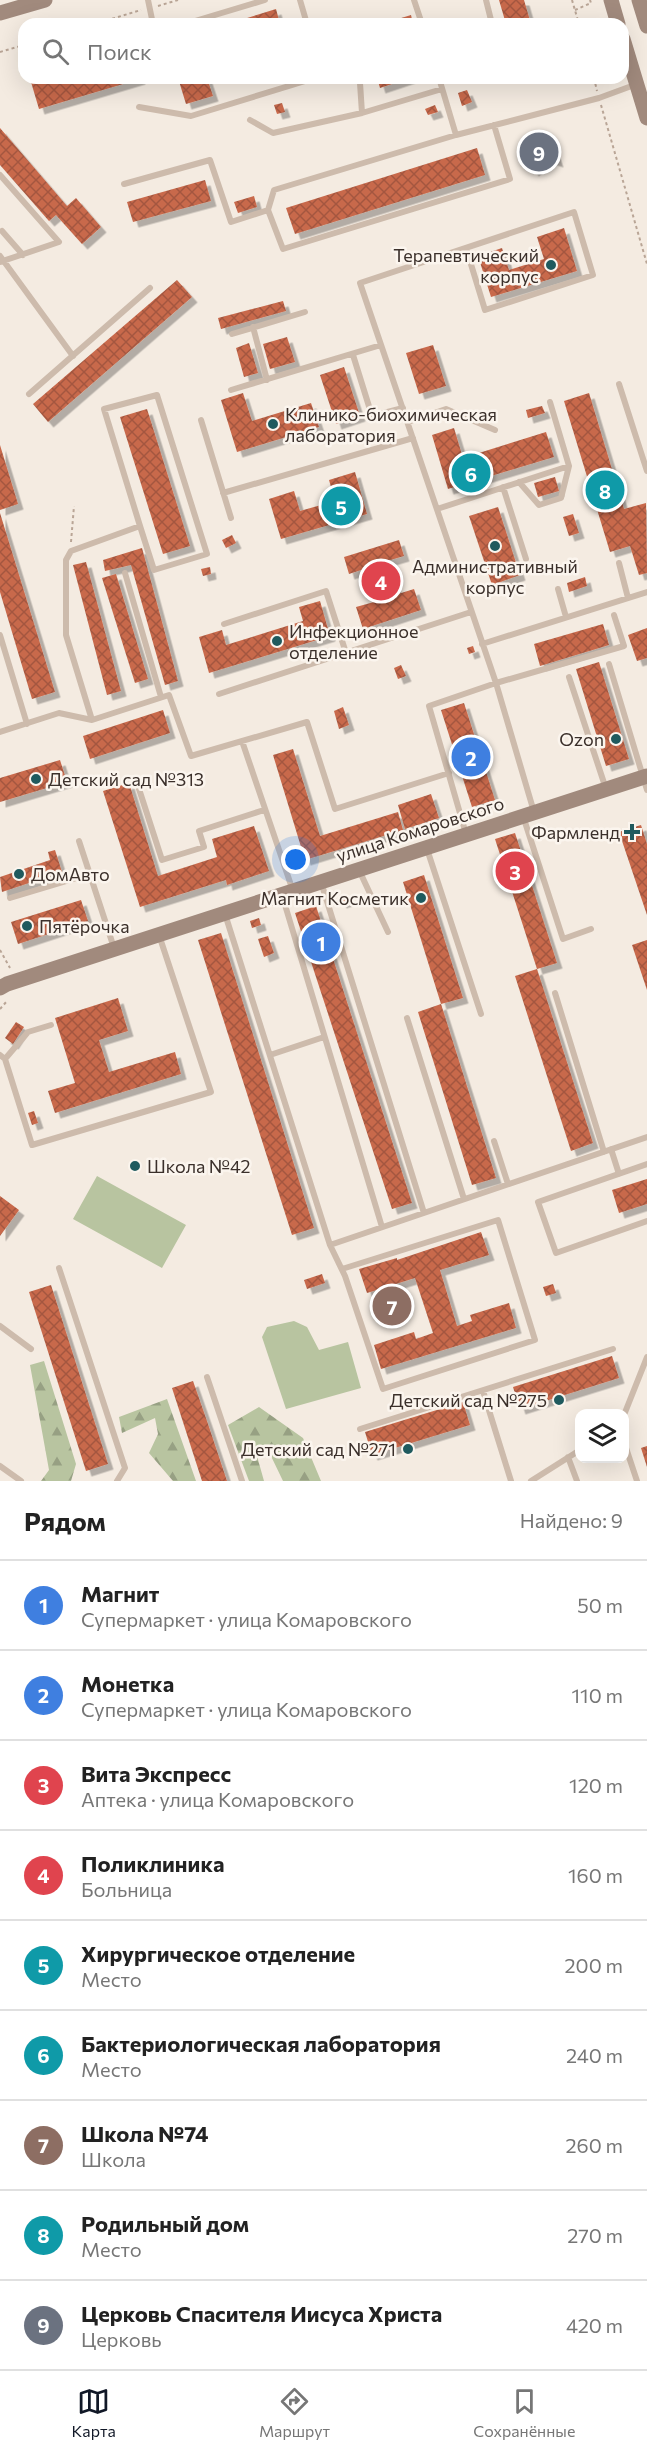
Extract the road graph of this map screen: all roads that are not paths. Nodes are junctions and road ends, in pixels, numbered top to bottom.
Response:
1 (45, 0) edge
2 (148, 0) edge
3 (265, 0) edge
4 (300, 0) edge
5 (414, 0) edge
6 (486, 0) edge
7 (611, 0) edge
8 (639, 0) edge
9 (0, 13) edge
10 (152, 18) edge
11 (205, 18) edge
12 (305, 18) edge
13 (420, 18) edge
14 (490, 18) edge
15 (616, 18) edge
16 (647, 26) edge
17 (629, 58) edge
18 (295, 84) edge
19 (360, 84) edge
20 (441, 84) edge
21 (637, 84) junction
22 (442, 89) junction
23 (139, 107) dead end
24 (362, 113) junction
25 (647, 118) edge
26 (250, 120) dead end
27 (494, 125) junction
28 (456, 135) junction
29 (0, 175) edge
30 (124, 184) dead end
31 (268, 210) junction
32 (2, 231) dead end
33 (466, 248) junction
34 (23, 255) junction
35 (2, 260) edge
36 (150, 288) dead end
37 (305, 312) dead end
38 (253, 327) junction
39 (232, 334) dead end
40 (381, 345) junction
41 (353, 355) junction
42 (73, 356) junction
43 (267, 380) junction
44 (619, 384) dead end
45 (231, 390) dead end
46 (29, 394) dead end
47 (550, 402) dead end
48 (403, 408) junction
49 (201, 420) dead end
50 (408, 422) junction
51 (495, 430) dead end
52 (413, 438) junction
53 (568, 466) junction
54 (647, 471) edge
55 (519, 482) junction
56 (503, 487) junction
57 (223, 493) junction
58 (437, 509) junction
59 (231, 518) dead end
60 (140, 526) junction
61 (526, 559) dead end
62 (618, 563) dead end
63 (125, 573) dead end
64 (558, 589) dead end
65 (647, 592) edge
66 (628, 598) junction
67 (471, 612) junction
68 (614, 615) dead end
69 (566, 617) junction
70 (224, 624) dead end
71 (0, 635) edge
72 (482, 644) junction
73 (346, 653) junction
74 (609, 664) dead end
75 (569, 677) dead end
76 (496, 683) junction
77 (219, 694) dead end
78 (161, 697) junction
79 (92, 720) junction
80 (27, 724) junction
81 (0, 732) edge
82 (242, 741) junction
83 (449, 773) junction
84 (646, 781) edge
85 (139, 789) dead end
86 (606, 789) junction
87 (264, 810) junction
88 (529, 814) junction
89 (466, 834) junction
90 (79, 841) dead end
91 (427, 848) junction
92 (359, 870) junction
93 (90, 874) junction
94 (321, 882) junction
95 (287, 893) junction
96 (10, 898) dead end
97 (225, 913) junction
98 (591, 929) dead end
99 (388, 932) dead end
100 (159, 934) junction
101 (114, 949) junction
102 (0, 988) edge
103 (555, 993) dead end
104 (481, 1014) dead end
105 (407, 1018) dead end
106 (51, 1025) dead end
107 (324, 1037) junction
108 (270, 1055) junction
109 (3, 1057) edge
110 (647, 1137) edge
111 (494, 1142) dead end
112 (608, 1150) junction
113 (647, 1164) edge
114 (619, 1174) junction
115 (508, 1184) junction
116 (465, 1199) junction
117 (424, 1213) junction
118 (647, 1221) edge
119 (382, 1227) junction
120 (330, 1245) junction
121 (59, 1268) dead end
122 (342, 1269) junction
123 (0, 1326) edge
124 (31, 1349) dead end
125 (613, 1349) dead end
126 (647, 1356) edge
127 (207, 1377) dead end
128 (483, 1390) junction
129 (626, 1409) edge
130 (360, 1429) dead end
131 (575, 1452) edge
132 (568, 1456) junction
133 (629, 1457) edge
134 (0, 1466) edge
135 (21, 1481) edge
136 (117, 1481) edge
137 (242, 1481) edge
138 (511, 1481) edge
139 (531, 1481) edge
140 (577, 1481) edge
141 (637, 1481) edge

1 - 9 street
2 - 10 lane
3 - 11 lane
4 - 12 lane
5 - 13 lane
6 - 14 lane
7 - 15 street
8 - 16 street
17 - 21 street
18 - 23 lane
19 - 24 lane
20 - 22 lane
21 - 25 street
21 - 27 lane
22 - 24 lane
22 - 28 lane
24 - 26 lane
27 - 28 lane
27 - 31 lane
28 - 31 lane
29 - 34 lane
30 - 31 lane
32 - 34 lane
33 - 33 lane
33 - 40 lane
34 - 35 lane
35 - 42 lane
36 - 42 lane
37 - 38 lane
38 - 39 lane
38 - 43 lane
40 - 41 lane
40 - 48 lane
41 - 43 lane
41 - 48 lane
42 - 46 lane
43 - 45 lane
44 - 54 lane
47 - 53 lane
48 - 50 lane
49 - 57 lane
50 - 51 lane
50 - 52 lane
52 - 57 lane
52 - 58 lane
53 - 55 lane
53 - 55 lane
55 - 56 lane
56 - 58 lane
56 - 61 lane
57 - 59 lane
58 - 67 lane
60 - 60 lane
60 - 79 lane
62 - 66 lane
63 - 78 lane
64 - 69 lane
65 - 66 lane
66 - 69 lane
67 - 72 lane
67 - 73 lane
68 - 76 lane
69 - 72 lane
70 - 73 lane
71 - 80 lane
72 - 76 lane
73 - 77 lane
74 - 84 lane
75 - 86 lane
76 - 83 lane
76 - 88 lane
78 - 79 lane
78 - 82 lane
79 - 80 lane
80 - 81 lane
82 - 83 lane
82 - 87 lane
83 - 89 lane
84 - 86 street, улица Комаровского
85 - 87 lane
86 - 88 street, улица Комаровского
87 - 95 lane
88 - 89 street, улица Комаровского
88 - 98 lane
89 - 91 street, улица Комаровского
90 - 93 lane
91 - 92 street, улица Комаровского
91 - 104 lane
92 - 94 street, улица Комаровского
92 - 99 lane
93 - 96 lane
93 - 101 lane
94 - 95 street, улица Комаровского
94 - 117 lane
95 - 97 street, улица Комаровского
95 - 107 lane
97 - 100 street, улица Комаровского
97 - 108 lane
100 - 101 street, улица Комаровского
100 - 109 lane
101 - 102 street, улица Комаровского
103 - 112 lane
105 - 116 lane
106 - 109 lane
107 - 108 lane
107 - 119 lane
108 - 120 lane
110 - 112 lane
111 - 115 lane
112 - 114 lane
112 - 115 lane
113 - 114 lane
114 - 118 lane
115 - 116 lane
116 - 117 lane
117 - 119 lane
119 - 120 lane
120 - 122 lane
121 - 136 lane
122 - 122 lane
123 - 124 lane
125 - 128 lane
126 - 129 lane
127 - 137 lane
128 - 130 lane
128 - 138 lane
131 - 132 lane
132 - 139 lane
132 - 140 lane
133 - 141 lane
134 - 135 lane

